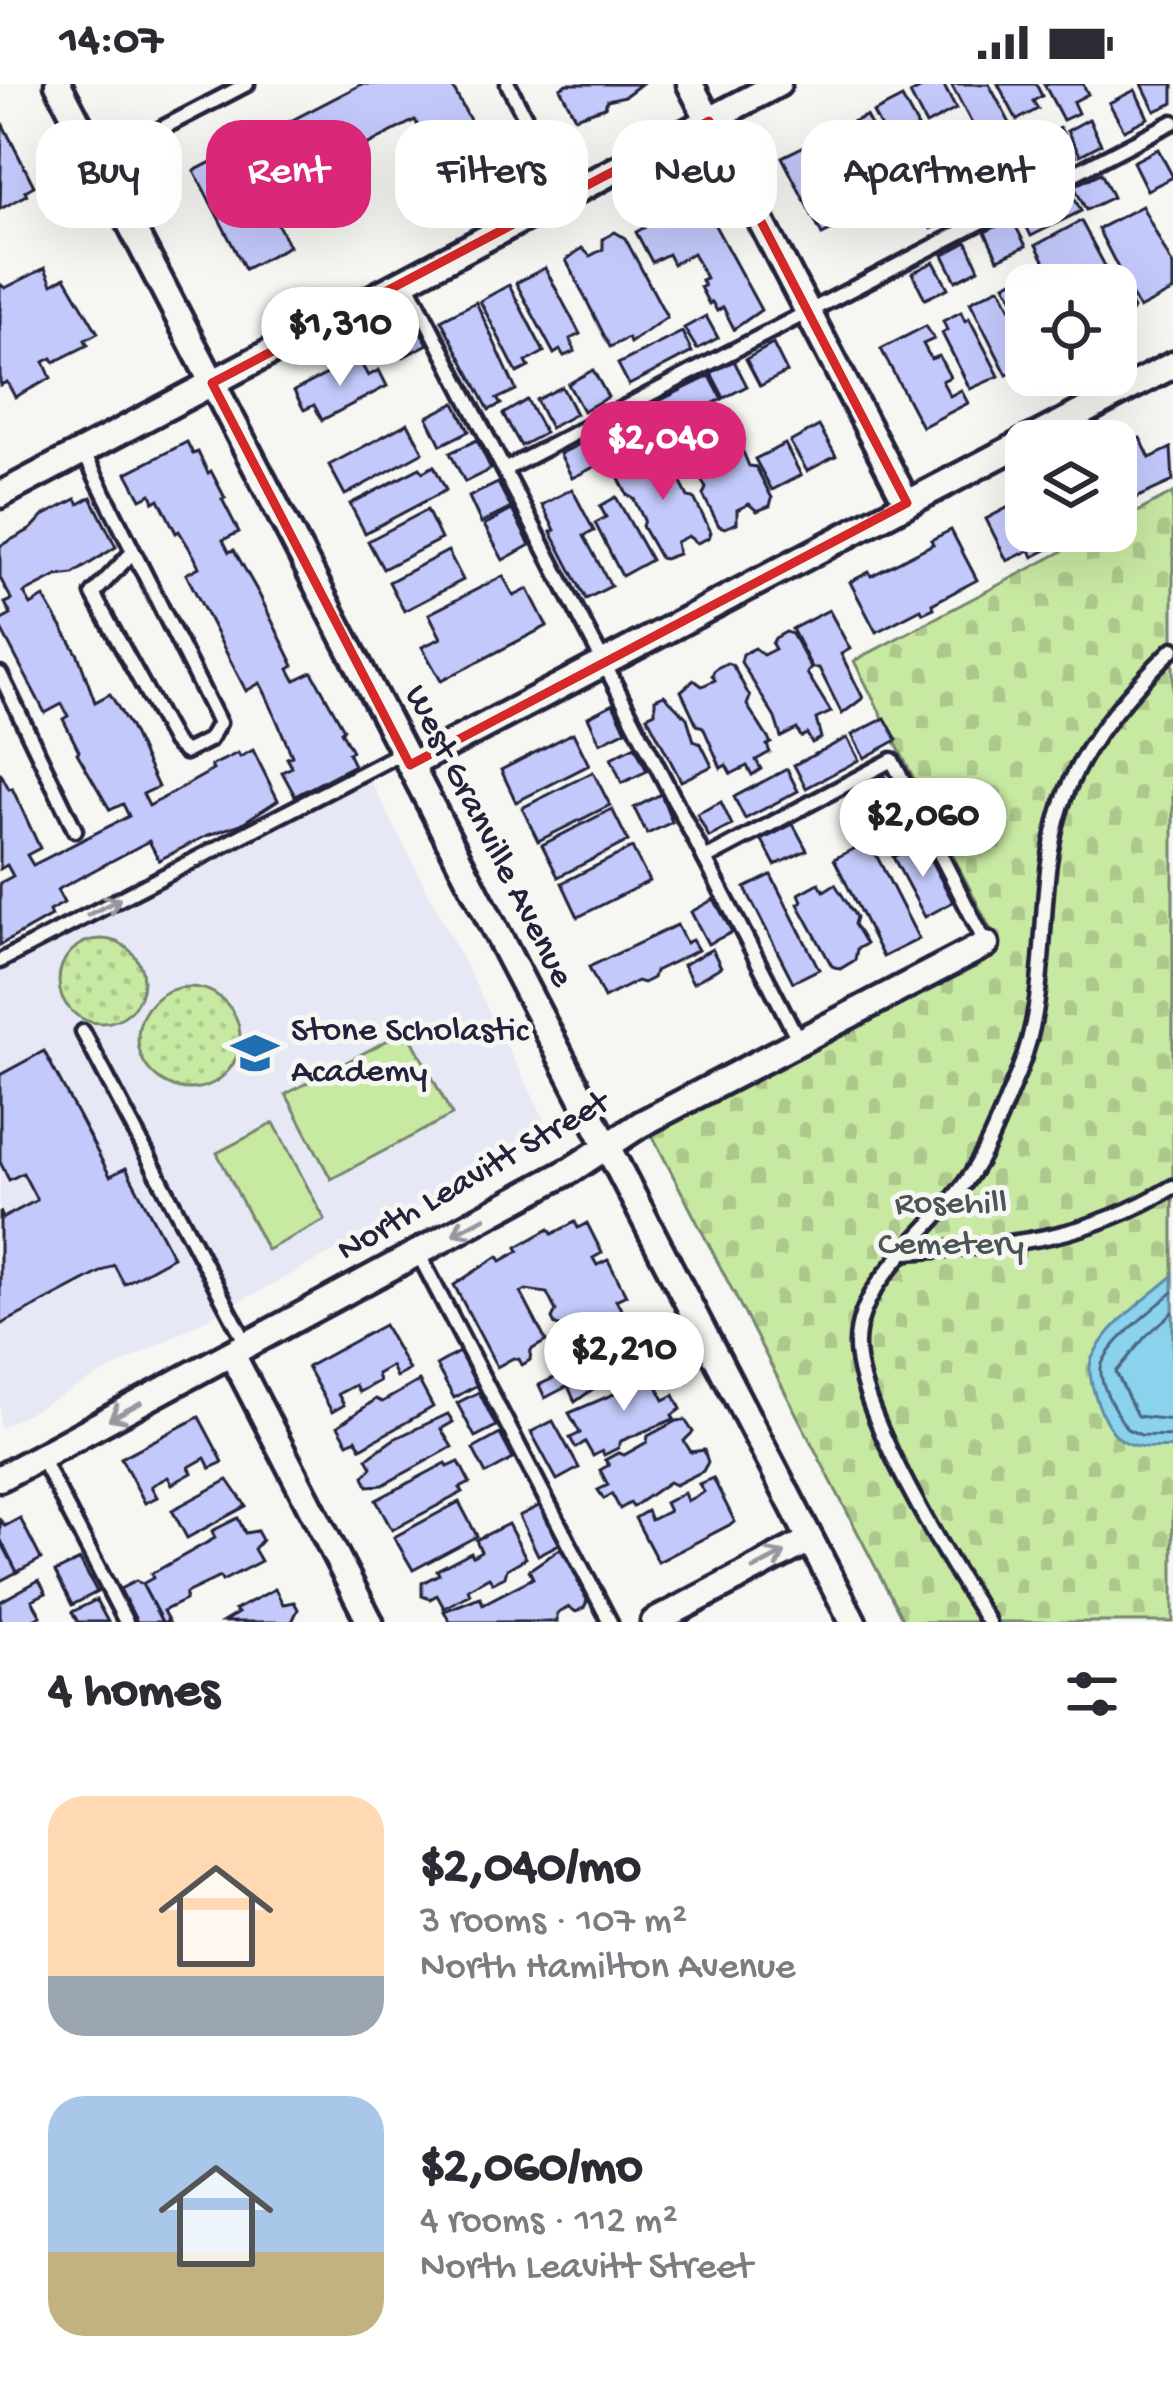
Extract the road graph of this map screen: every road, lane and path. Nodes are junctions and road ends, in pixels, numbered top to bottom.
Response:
1 (58, 84) edge
2 (247, 84) edge
3 (508, 84) edge
4 (690, 84) edge
5 (778, 84) edge
6 (77, 120) edge
7 (177, 120) edge
8 (527, 120) edge
9 (708, 120) edge
10 (711, 120) edge
11 (1173, 122) edge
12 (132, 228) edge
13 (505, 228) edge
14 (764, 228) edge
15 (406, 280) junction
16 (807, 310) junction
17 (1173, 365) edge
18 (212, 383) junction
19 (1067, 420) edge
20 (83, 452) junction
21 (1005, 452) edge
22 (504, 470) junction
23 (0, 495) edge
24 (907, 503) junction
25 (132, 553) junction
26 (1173, 649) edge
27 (604, 663) junction
28 (0, 674) edge
29 (406, 759) junction
30 (75, 830) dead end
31 (705, 859) junction
32 (986, 944) joint
33 (0, 961) edge
34 (82, 1032) dead end
35 (799, 1041) junction
36 (608, 1148) junction
37 (1173, 1187) edge
38 (908, 1252) junction
39 (418, 1253) junction
40 (240, 1350) junction
41 (40, 1456) junction
42 (0, 1478) edge
43 (810, 1540) junction
44 (126, 1622) edge
45 (370, 1622) edge
46 (610, 1622) edge
47 (654, 1622) edge
48 (853, 1622) edge
49 (988, 1622) edge

1 - 6 street, West Granville Avenue
2 - 7 lane
3 - 8 lane
4 - 9 street
5 - 10 street
11 - 16 lane
12 - 18 street, West Granville Avenue
13 - 15 street
14 - 16 street
15 - 18 street
15 - 22 lane
16 - 22 lane
16 - 24 street
17 - 19 street
18 - 20 street
18 - 29 street, West Granville Avenue
20 - 23 street
20 - 25 lane
21 - 24 street
22 - 27 lane
24 - 27 street
25 - 25 lane
26 - 38 lane
27 - 29 street
27 - 31 lane
28 - 30 lane
33 -> 29 lane
29 - 36 street, West Granville Avenue
31 - 32 lane
31 - 35 lane
32 - 35 street, North Leavitt Street
34 - 40 lane
35 - 36 street, North Leavitt Street
36 -> 39 street, North Leavitt Street
36 - 43 street, West Granville Avenue
37 - 38 lane
38 - 49 lane
39 - 40 street, North Leavitt Street
39 - 46 lane
40 -> 41 street, North Leavitt Street
40 - 45 street
41 - 42 street, North Leavitt Street
41 - 44 lane
47 -> 43 street
43 - 48 street, West Granville Avenue

